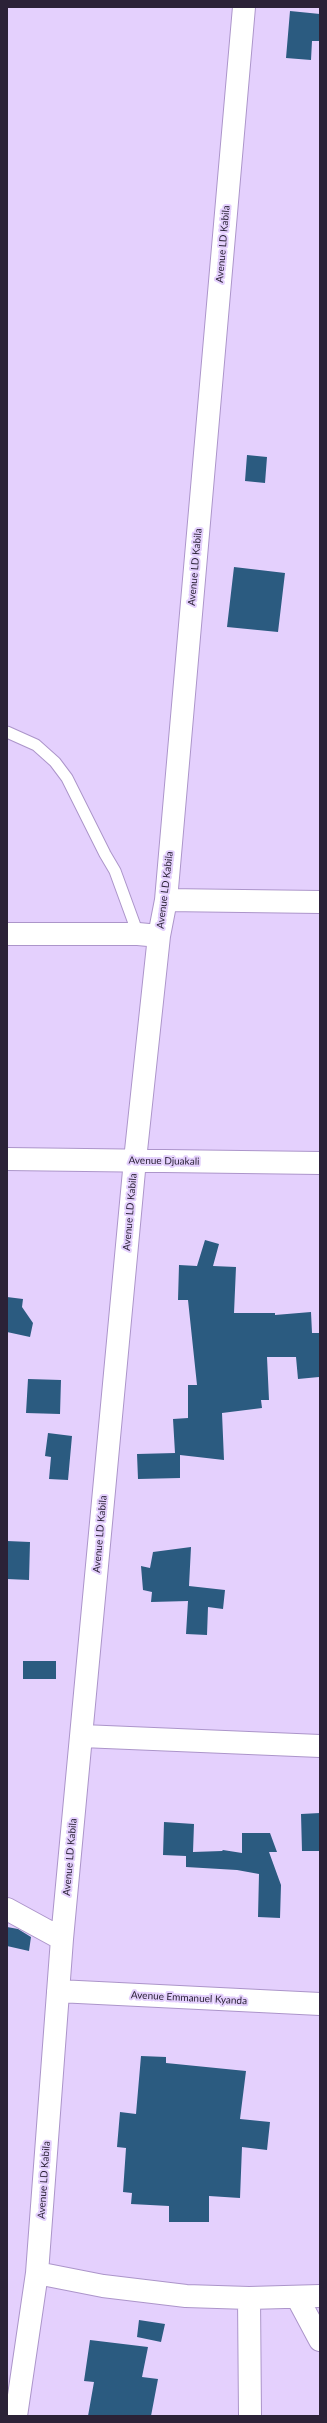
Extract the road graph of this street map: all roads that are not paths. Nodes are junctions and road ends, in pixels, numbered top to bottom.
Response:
1 (244, 7) edge
2 (7, 732) edge
3 (166, 900) junction
4 (320, 902) edge
5 (7, 934) edge
6 (149, 935) junction
7 (7, 1160) edge
8 (135, 1160) junction
9 (320, 1163) edge
10 (82, 1736) junction
11 (320, 1746) edge
12 (7, 1909) edge
13 (62, 1939) junction
14 (58, 1991) junction
15 (320, 2004) edge
16 (37, 2273) junction
17 (320, 2296) edge
18 (297, 2297) junction
19 (249, 2298) junction
20 (320, 2340) edge
21 (16, 2416) edge
22 (250, 2416) edge

1 - 3 street, Avenue LD Kabila
2 - 6 lane
3 - 4 street
3 - 6 street, Avenue LD Kabila
5 - 6 street
6 - 8 street, Avenue LD Kabila
7 - 8 street, Avenue Djuakali
8 - 9 street, Avenue Djuakali
8 - 10 street, Avenue LD Kabila
10 - 11 street
10 - 13 street, Avenue LD Kabila
12 - 13 street
13 - 14 street, Avenue LD Kabila
14 - 15 street, Avenue Emmanuel Kyanda
14 - 16 street, Avenue LD Kabila
16 - 19 street
16 - 21 street, Avenue LD Kabila
17 - 18 street
18 - 19 street
18 - 20 street
19 - 22 street

